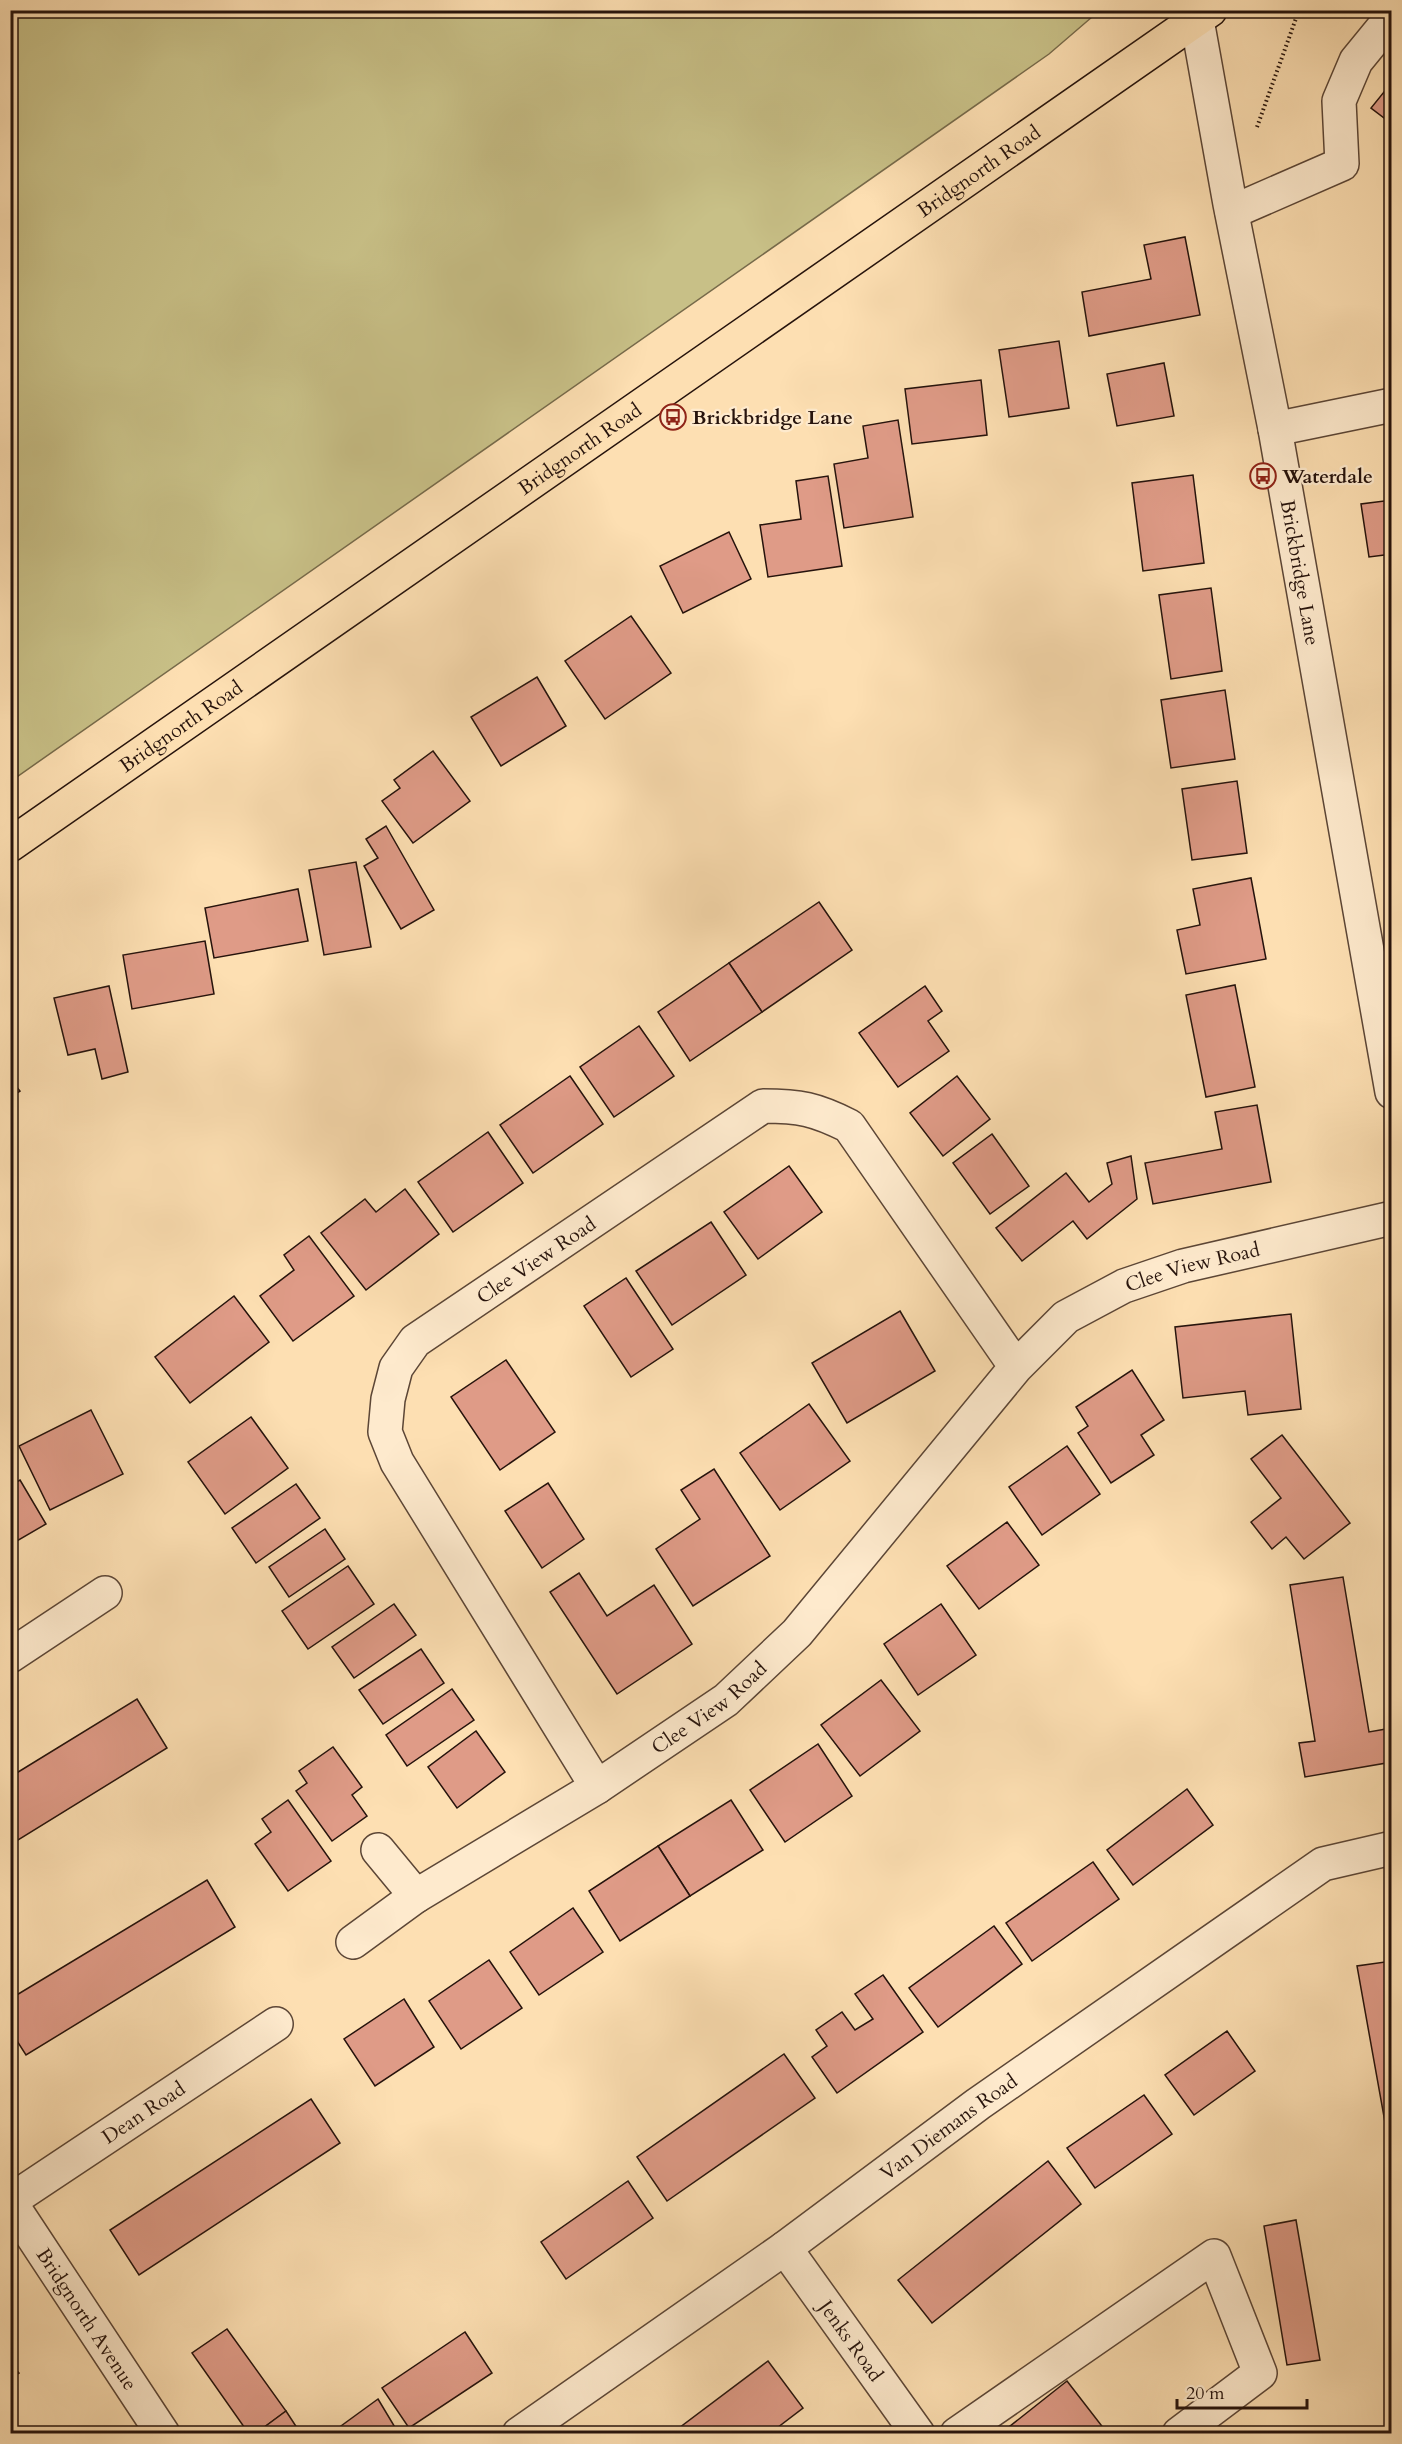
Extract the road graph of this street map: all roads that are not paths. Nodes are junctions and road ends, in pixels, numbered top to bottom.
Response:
1 (1204, 15) edge
2 (1392, 17) edge
3 (1232, 212) junction
4 (1392, 405) edge
5 (1275, 429) junction
6 (10, 845) edge
7 (1392, 1092) edge
8 (1392, 1218) edge
9 (1016, 1367) junction
10 (105, 1593) dead end
11 (10, 1656) edge
12 (597, 1787) junction
13 (1392, 1848) edge
14 (378, 1850) dead end
15 (416, 1896) junction
16 (353, 1942) dead end
17 (276, 2024) dead end
18 (10, 2201) edge
19 (785, 2248) junction
20 (525, 2432) edge
21 (164, 2433) edge
22 (918, 2433) edge
23 (957, 2433) edge
24 (1179, 2433) edge

1 - 3 street, Brickbridge Lane
1 - 6 main road, Bridgnorth Road
2 - 3 street
3 - 5 street, Brickbridge Lane
4 - 5 street
5 - 7 street, Brickbridge Lane
8 - 9 street, Clee View Road
9 - 12 street, Clee View Road
9 - 12 street, Clee View Road
10 - 11 street
12 - 15 street, Clee View Road
13 - 19 street, Van Diemans Road
14 - 15 street
15 - 16 street, Clee View Road
17 - 18 street, Dean Road
18 - 21 street, Bridgnorth Avenue
19 - 20 street, Van Diemans Road
19 - 22 street, Jenks Road
23 - 24 street

